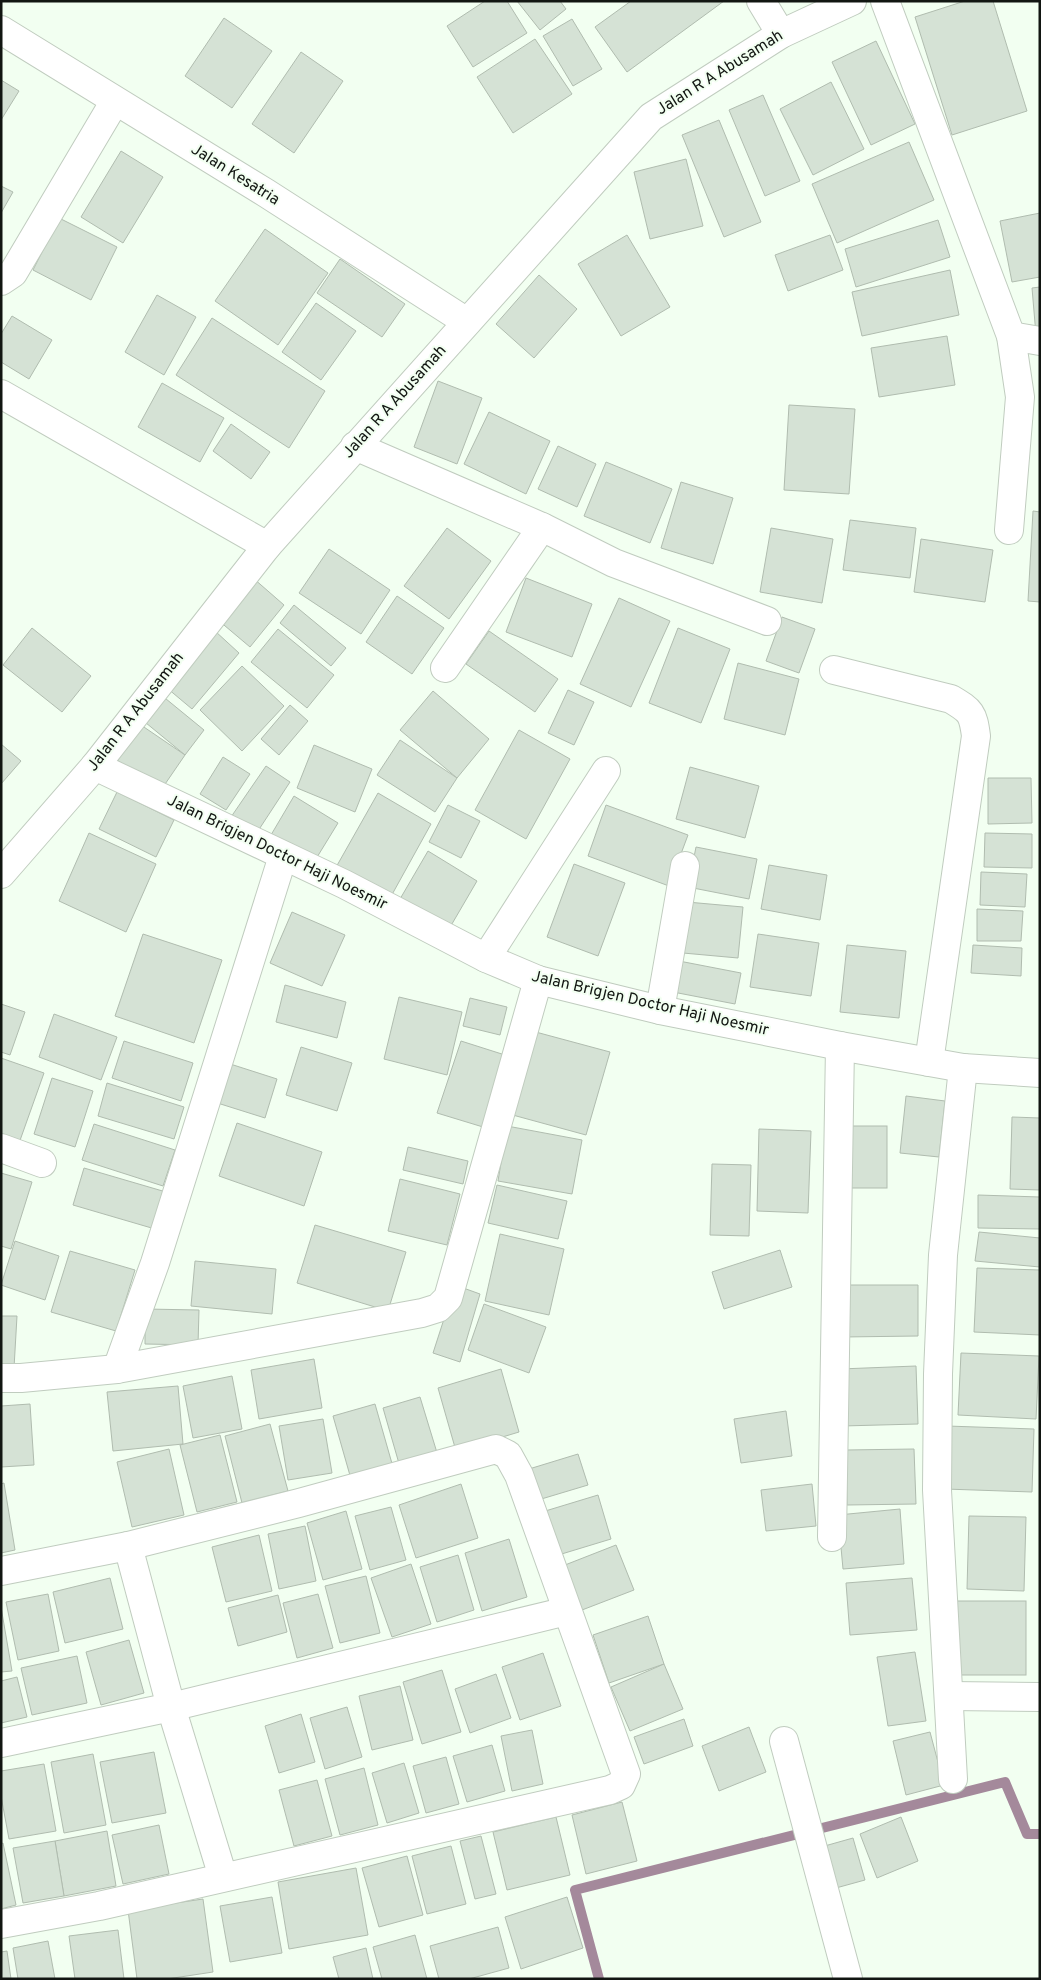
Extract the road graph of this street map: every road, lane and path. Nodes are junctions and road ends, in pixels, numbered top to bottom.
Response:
1 (761, 1) edge
2 (852, 1) edge
3 (884, 1) edge
4 (1, 30) edge
5 (781, 34) junction
6 (115, 101) junction
7 (1, 281) edge
8 (467, 322) junction
9 (1011, 336) junction
10 (1040, 341) edge
11 (1, 394) edge
12 (355, 446) junction
13 (542, 527) junction
14 (1009, 530) dead end
15 (267, 546) junction
16 (767, 621) dead end
17 (445, 668) dead end
18 (834, 670) dead end
19 (95, 766) junction
20 (606, 771) dead end
21 (283, 856) junction
22 (685, 866) dead end
23 (3, 868) edge
24 (486, 958) junction
25 (538, 980) junction
26 (660, 1010) junction
27 (840, 1046) junction
28 (929, 1062) junction
29 (964, 1068) junction
30 (1040, 1073) edge
31 (1, 1148) edge
32 (42, 1163) dead end
33 (117, 1369) junction
34 (1, 1378) edge
35 (832, 1537) dead end
36 (128, 1546) junction
37 (1, 1571) edge
38 (567, 1611) junction
39 (949, 1696) junction
40 (1040, 1697) edge
41 (171, 1707) junction
42 (784, 1741) dead end
43 (1, 1743) edge
44 (953, 1779) dead end
45 (223, 1877) junction
46 (1, 1924) edge
47 (848, 1979) edge

1 - 5 street
2 - 5 street, Jalan R A Abusamah
3 - 9 street
4 - 6 street, Jalan Kesatria
5 - 8 street, Jalan R A Abusamah
6 - 7 street
6 - 8 street, Jalan Kesatria
8 - 12 street, Jalan R A Abusamah
9 - 10 street
9 - 14 street
11 - 15 street
12 - 13 street
12 - 15 street, Jalan R A Abusamah
13 - 16 street
13 - 17 street
15 - 19 street, Jalan R A Abusamah
18 - 28 street
19 - 21 street, Jalan Brigjen Doctor Haji Noesmir
19 - 23 street, Jalan R A Abusamah
20 - 24 street
21 - 24 street, Jalan Brigjen Doctor Haji Noesmir
21 - 33 street
22 - 26 street
24 - 25 street, Jalan Brigjen Doctor Haji Noesmir
25 - 26 street, Jalan Brigjen Doctor Haji Noesmir
25 - 33 street
26 - 27 street, Jalan Brigjen Doctor Haji Noesmir
27 - 28 street, Jalan Brigjen Doctor Haji Noesmir
27 - 35 street
28 - 29 street, Jalan Brigjen Doctor Haji Noesmir
29 - 30 street, Jalan Brigjen Doctor Haji Noesmir
29 - 39 street
31 - 32 street
33 - 34 street
36 - 37 street
36 - 38 street
36 - 41 street
38 - 41 street
38 - 45 street
39 - 40 street
39 - 44 street
41 - 43 street
41 - 45 street
42 - 47 street
45 - 46 street

